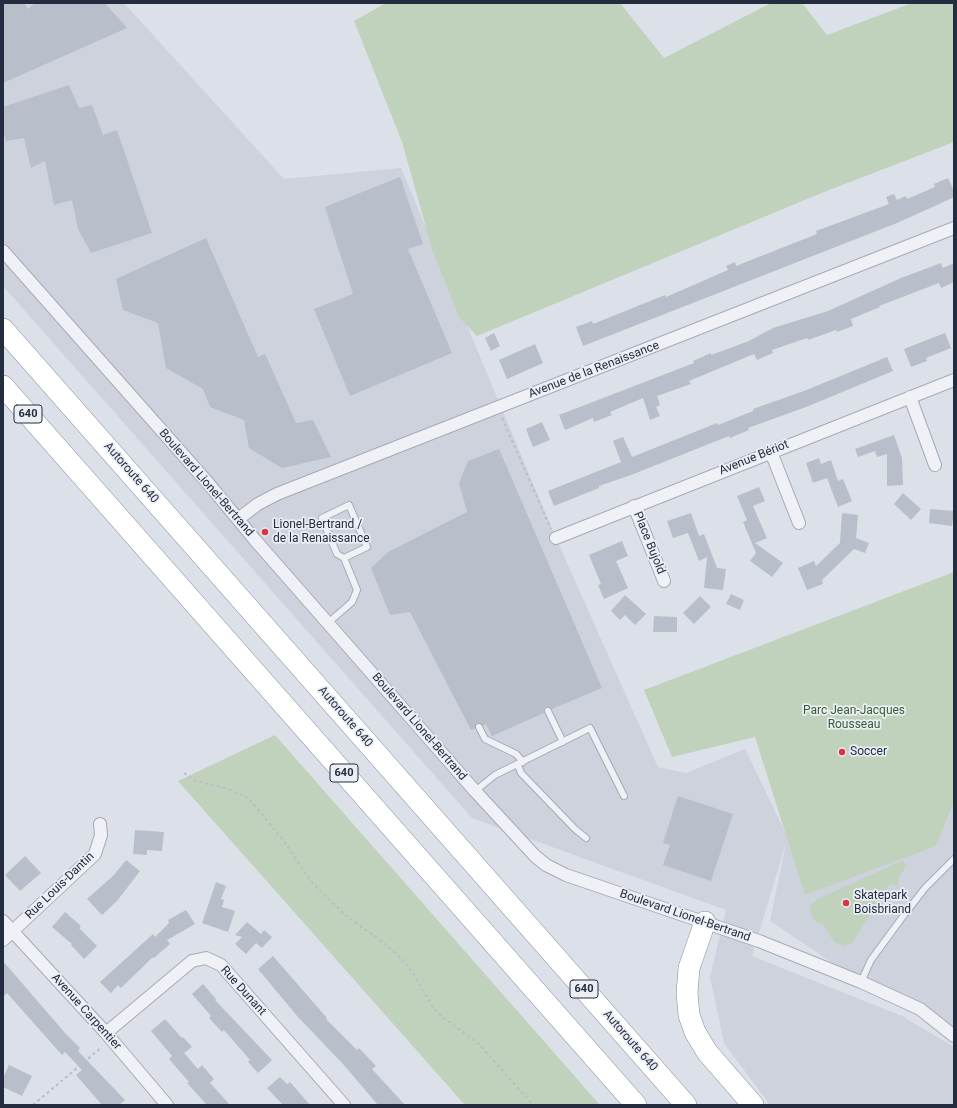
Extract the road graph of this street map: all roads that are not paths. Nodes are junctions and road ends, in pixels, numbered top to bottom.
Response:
1 (954, 228) edge
2 (3, 251) edge
3 (3, 328) edge
4 (954, 380) edge
5 (3, 386) edge
6 (910, 397) junction
7 (770, 452) junction
8 (935, 465) dead end
9 (634, 506) junction
10 (238, 519) junction
11 (799, 523) dead end
12 (556, 538) road end
13 (344, 558) junction
14 (664, 581) dead end
15 (328, 623) junction
16 (548, 711) dead end
17 (479, 727) dead end
18 (563, 742) junction
19 (520, 763) junction
20 (475, 791) junction
21 (624, 796) dead end
22 (100, 824) dead end
23 (586, 838) dead end
24 (954, 859) edge
25 (3, 921) edge
26 (705, 922) junction
27 (13, 932) junction
28 (3, 940) edge
29 (861, 982) junction
30 (954, 1036) edge
31 (108, 1037) junction
32 (167, 1105) edge
33 (344, 1105) edge
34 (636, 1105) edge
35 (686, 1105) edge
36 (753, 1105) edge

1 - 10 street, Avenue de la Renaissance
2 - 10 street, Boulevard Lionel-Bertrand
3 - 35 highway, Autoroute 640 / 640
4 - 6 street, Avenue Bériot
5 - 34 highway, 640
6 - 7 street, Avenue Bériot
6 - 8 street
7 - 9 street, Avenue Bériot
7 - 11 street
9 - 12 street, Avenue Bériot
9 - 14 street, Place Bujold
10 - 15 street, Boulevard Lionel-Bertrand
13 - 13 lane
13 - 15 lane
15 - 20 street, Boulevard Lionel-Bertrand
16 - 18 lane
17 - 19 lane
18 - 19 lane
18 - 21 lane
19 - 20 lane
19 - 23 lane
20 - 26 street, Boulevard Lionel-Bertrand
22 - 27 street, Rue Louis-Dantin
24 - 29 lane
25 - 27 street, Avenue Carpentier
26 - 29 street, Boulevard Lionel-Bertrand
26 - 36 highway
27 - 28 street, Rue Louis-Dantin
27 - 31 street, Avenue Carpentier
29 - 30 street, Boulevard Lionel-Bertrand
31 - 32 street, Avenue Carpentier
31 - 33 street, Rue Dunant

